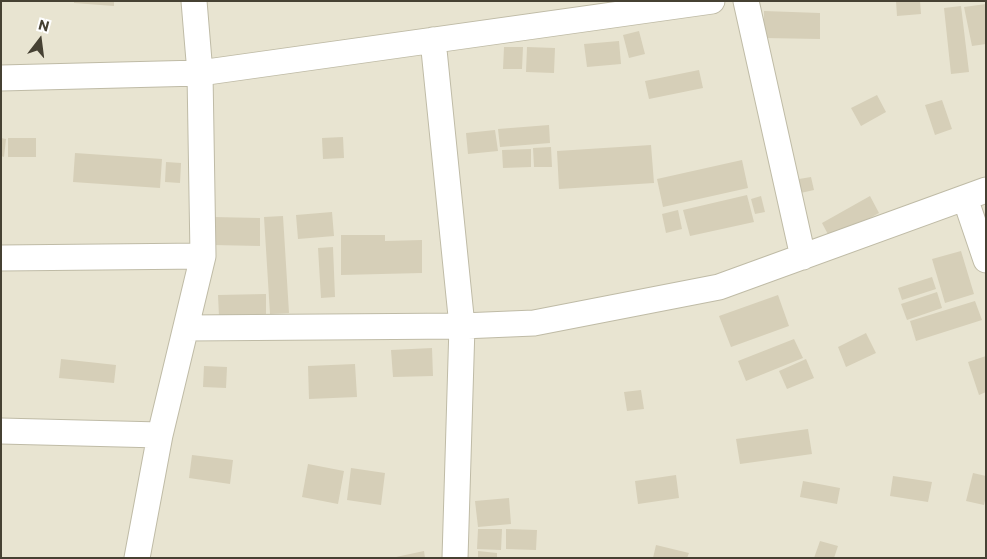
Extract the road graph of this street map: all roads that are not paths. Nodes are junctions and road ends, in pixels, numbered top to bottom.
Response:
1 (194, 1) edge
2 (712, 1) edge
3 (746, 1) edge
4 (564, 12) edge
5 (433, 40) junction
6 (200, 73) junction
7 (1, 78) edge
8 (975, 194) edge
9 (203, 256) junction
10 (803, 257) junction
11 (1, 258) edge
12 (986, 260) edge
13 (462, 326) junction
14 (186, 328) junction
15 (1, 431) edge
16 (160, 435) junction
17 (137, 558) edge
18 (455, 558) edge

1 - 6 street
2 - 4 street
3 - 10 street
4 - 5 street
5 - 6 street
5 - 13 street
6 - 7 street
6 - 9 street
8 - 10 street
8 - 12 street
9 - 11 street
9 - 14 street
10 - 13 street
13 - 14 street
13 - 18 street
14 - 16 street
15 - 16 street
16 - 17 street

